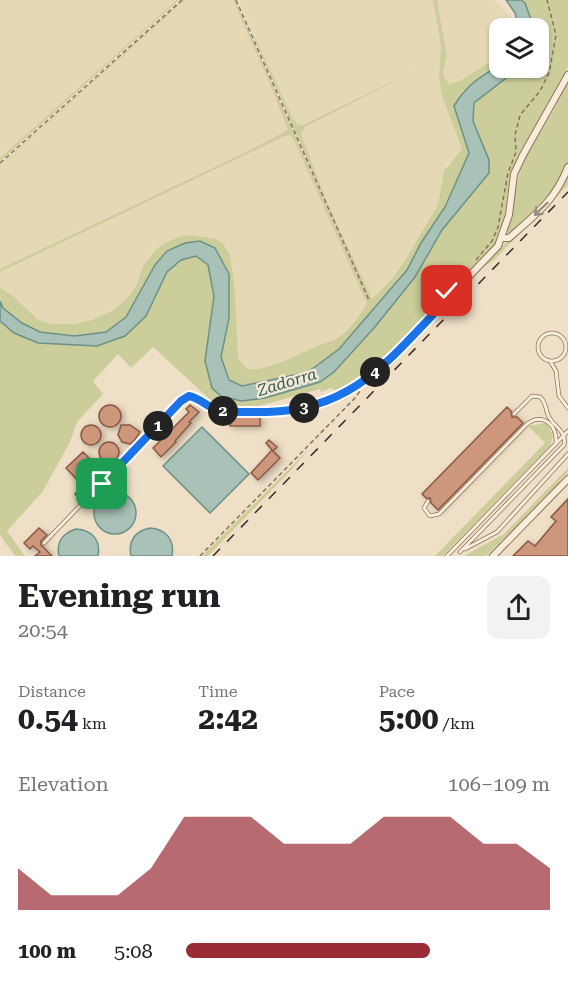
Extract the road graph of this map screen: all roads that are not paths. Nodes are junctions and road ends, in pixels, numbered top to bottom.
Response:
1 (568, 75) edge
2 (568, 167) edge
3 (502, 238) junction
4 (567, 345) edge
5 (550, 362) junction
6 (344, 395) joint
7 (568, 408) edge
8 (514, 414) dead end
9 (568, 431) edge
10 (564, 436) junction
11 (556, 443) junction
12 (568, 454) edge
13 (568, 479) edge
14 (428, 501) dead end
15 (44, 543) dead end
16 (460, 552) junction
17 (447, 556) edge
18 (453, 556) edge
19 (493, 556) edge

1 - 3 street
2 -> 3 street
3 - 6 street
4 - 5 lane
4 - 5 lane
5 - 7 lane
6 - 15 lane
8 - 10 lane
9 - 10 lane
10 - 11 lane
10 - 16 lane
11 - 14 lane
11 - 17 lane
12 - 16 lane
13 - 19 street
16 - 18 lane

